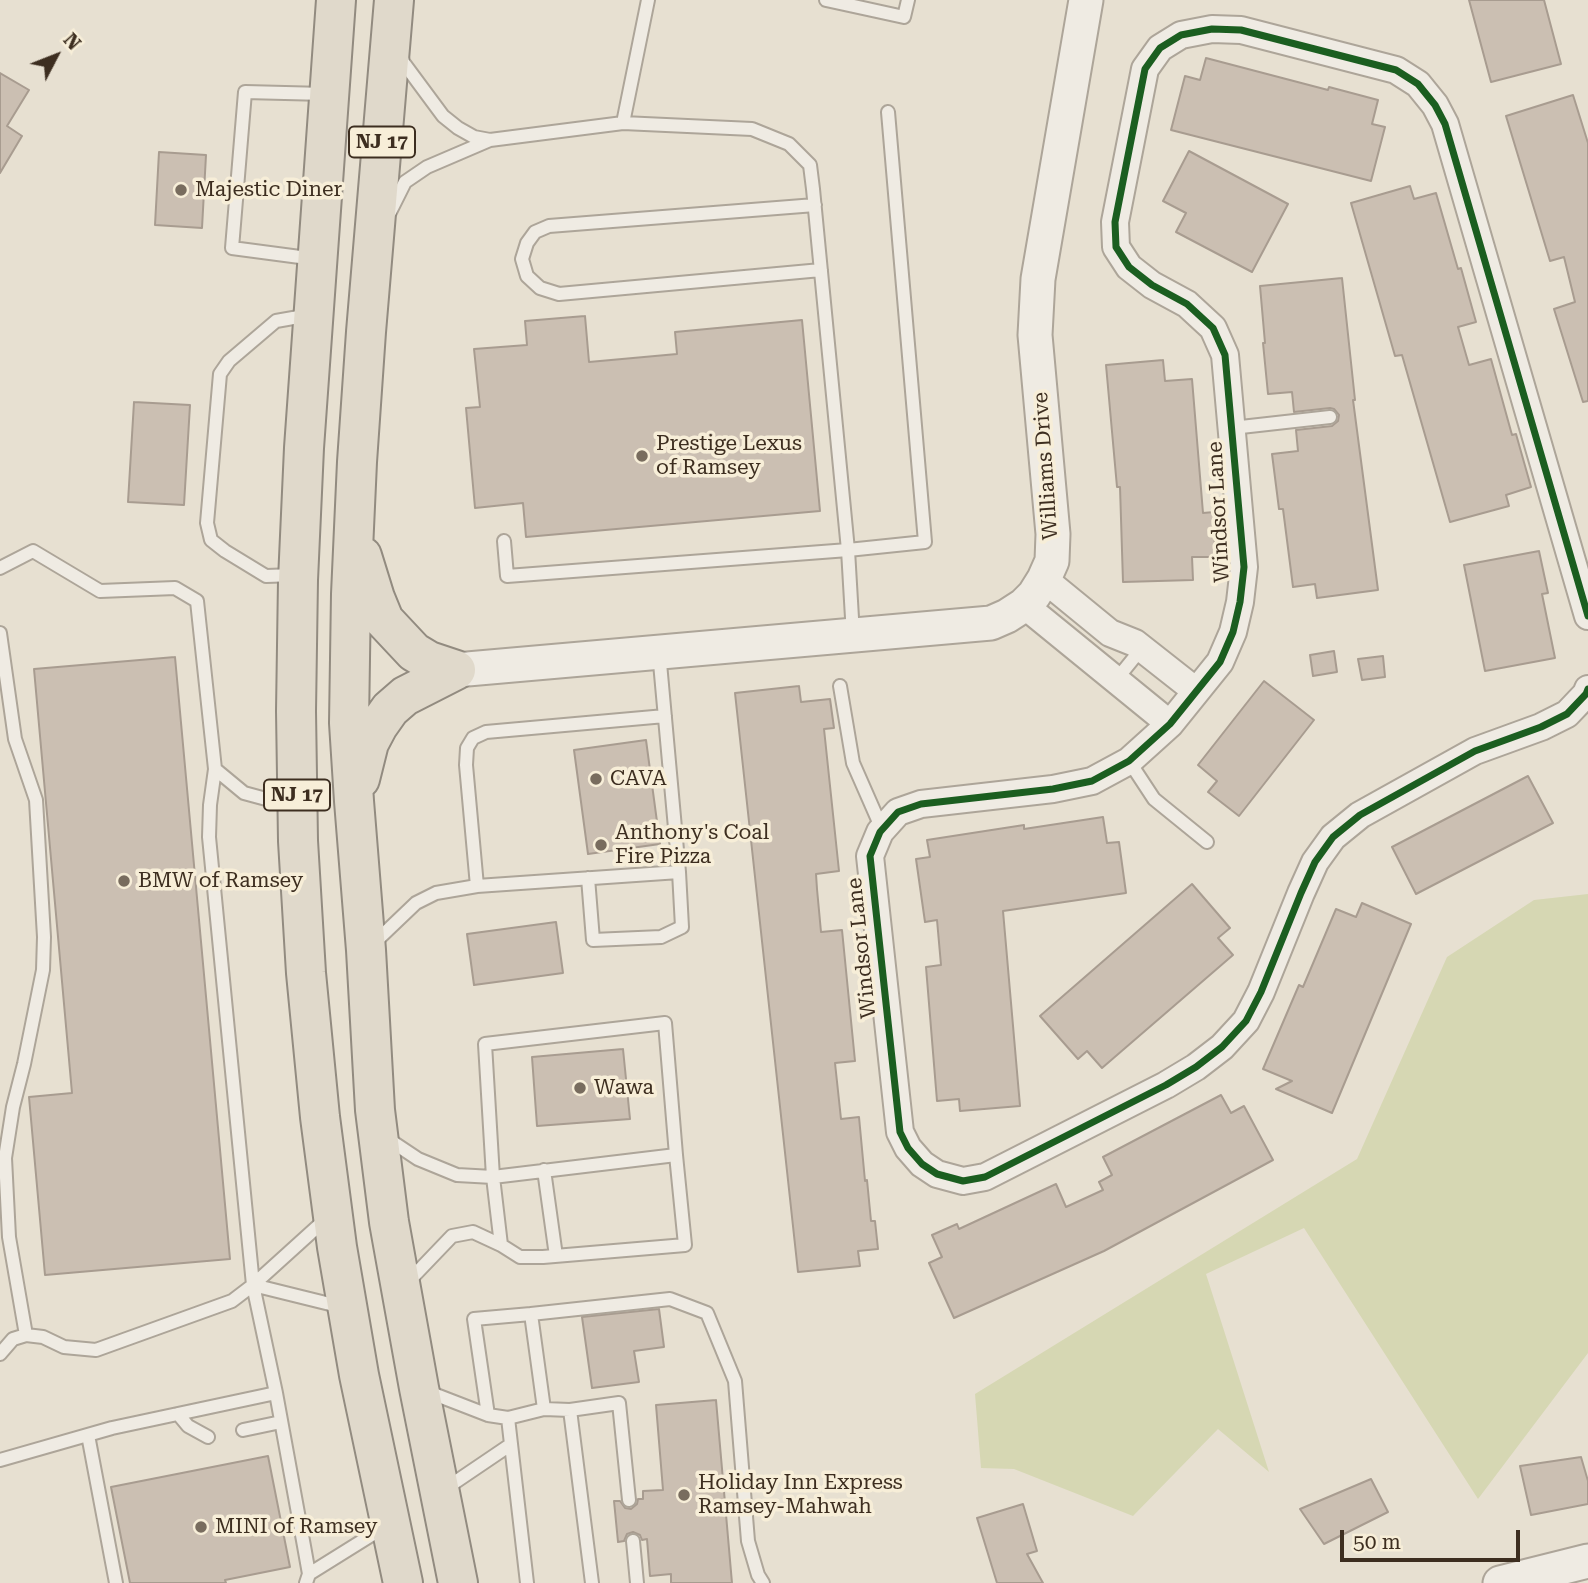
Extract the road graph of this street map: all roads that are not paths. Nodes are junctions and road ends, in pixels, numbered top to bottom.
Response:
1 (336, 0) edge
2 (648, 0) edge
3 (826, 0) edge
4 (908, 0) edge
5 (1086, 0) edge
6 (395, 10) edge
7 (329, 94) junction
8 (888, 112) dead end
9 (623, 123) junction
10 (491, 140) junction
11 (815, 205) junction
12 (373, 254) junction
13 (317, 259) junction
14 (821, 271) junction
15 (314, 314) junction
16 (1330, 417) dead end
17 (1232, 428) junction
18 (355, 527) junction
19 (504, 541) dead end
20 (848, 550) junction
21 (0, 568) edge
22 (298, 575) junction
23 (1044, 579) junction
24 (1024, 605) junction
25 (1588, 617) edge
26 (0, 633) edge
27 (853, 636) junction
28 (1142, 648) junction
29 (659, 653) junction
30 (456, 670) junction
31 (1116, 680) junction
32 (839, 686) dead end
33 (1588, 689) edge
34 (1196, 691) junction
35 (665, 716) junction
36 (1170, 724) junction
37 (1129, 761) junction
38 (215, 769) junction
39 (354, 801) junction
40 (298, 808) junction
41 (882, 829) junction
42 (1207, 842) dead end
43 (679, 872) junction
44 (588, 878) junction
45 (477, 886) junction
46 (366, 950) junction
47 (378, 1132) junction
48 (676, 1155) junction
49 (544, 1170) junction
50 (493, 1177) junction
51 (333, 1213) junction
52 (501, 1245) junction
53 (556, 1256) junction
54 (253, 1285) junction
55 (401, 1289) junction
56 (347, 1309) junction
57 (531, 1314) junction
58 (26, 1335) junction
59 (0, 1354) edge
60 (419, 1388) junction
61 (276, 1393) junction
62 (544, 1409) junction
63 (570, 1410) junction
64 (178, 1414) junction
65 (488, 1415) junction
66 (508, 1418) junction
67 (281, 1422) junction
68 (243, 1430) dead end
69 (88, 1435) junction
70 (208, 1437) dead end
71 (510, 1444) junction
72 (0, 1460) edge
73 (439, 1494) junction
74 (629, 1500) dead end
75 (390, 1524) junction
76 (633, 1541) dead end
77 (1588, 1561) edge
78 (308, 1579) edge
79 (116, 1583) edge
80 (403, 1583) edge
81 (458, 1583) edge
82 (527, 1583) edge
83 (592, 1583) edge
84 (637, 1583) edge
85 (763, 1583) edge
86 (1500, 1583) edge

1 - 7 highway, NJ 17
2 - 9 lane
3 - 4 lane
5 - 23 street, Williams Drive
6 - 10 lane
6 - 12 highway, NJ 17
7 - 13 highway, NJ 17
7 - 13 lane
8 - 20 lane
9 - 10 lane
9 - 11 lane
10 - 12 lane
11 - 14 lane
11 - 14 lane
12 - 18 highway, NJ 17
13 - 15 highway, NJ 17
14 - 20 lane
15 - 22 highway, NJ 17
15 - 22 lane
16 - 17 lane
17 - 25 street, Windsor Lane
17 - 34 street, Windsor Lane
18 - 30 highway
18 - 39 highway, NJ 17
19 - 20 lane
20 - 27 lane
21 - 38 lane
22 - 40 highway, NJ 17
23 - 24 street, Williams Drive
23 - 28 street
24 - 27 street, Williams Drive
24 - 31 street
26 - 58 lane
27 - 29 street, Williams Drive
28 - 31 lane
28 - 34 street
29 - 30 street, Williams Drive
29 - 35 lane
30 - 39 highway
31 - 36 street
32 - 41 lane
33 - 41 street, Windsor Lane
34 - 36 street, Windsor Lane
35 - 43 lane
35 - 45 lane
36 - 37 street, Windsor Lane
37 - 41 street, Windsor Lane
37 - 42 lane
38 - 40 lane
38 - 54 lane
39 - 46 highway, NJ 17
40 - 51 highway, NJ 17
43 - 44 lane
43 - 44 lane
44 - 45 lane
45 - 46 lane
46 - 47 highway, NJ 17
47 - 50 lane
47 - 55 highway, NJ 17
48 - 49 lane
48 - 50 lane
48 - 53 lane
49 - 50 lane
49 - 53 lane
50 - 52 lane
51 - 54 lane
51 - 56 highway, NJ 17
52 - 53 lane
52 - 55 lane
54 - 56 lane
54 - 58 lane
54 - 61 lane
55 - 60 highway, NJ 17
56 - 75 highway, NJ 17
57 - 62 lane
57 - 65 lane
57 - 85 lane
58 - 59 lane
60 - 65 lane
60 - 73 highway, NJ 17
61 - 64 lane
61 - 67 lane
62 - 63 lane
62 - 66 lane
63 - 74 lane
63 - 83 lane
64 - 69 lane
64 - 70 lane
65 - 66 lane
66 - 71 lane
67 - 68 lane
67 - 78 lane
69 - 72 lane
69 - 79 lane
71 - 73 lane
71 - 82 lane
73 - 81 highway, NJ 17
75 - 78 lane
75 - 80 highway, NJ 17
76 - 84 lane
77 - 86 street

